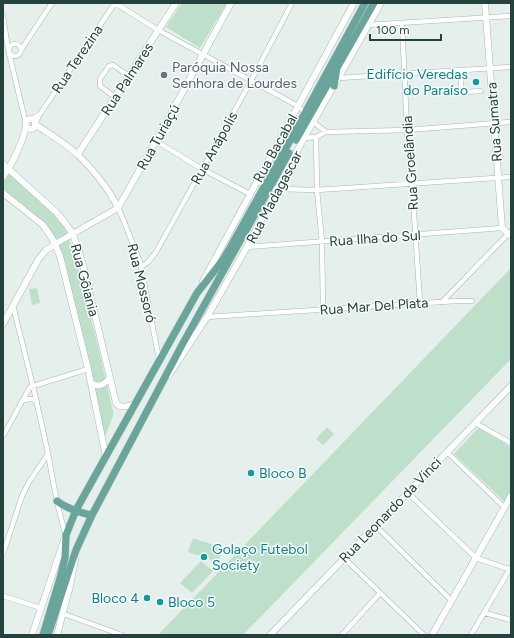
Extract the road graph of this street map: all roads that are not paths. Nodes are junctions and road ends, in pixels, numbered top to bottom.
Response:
1 (52, 3) edge
2 (115, 3) edge
3 (176, 3) edge
4 (231, 3) edge
5 (292, 3) edge
6 (354, 3) edge
7 (364, 3) edge
8 (374, 3) edge
9 (381, 3) edge
10 (485, 3) edge
11 (3, 16) edge
12 (511, 16) edge
13 (486, 18) junction
14 (402, 24) junction
15 (368, 25) junction
16 (158, 30) junction
17 (7, 37) junction
18 (28, 40) junction
19 (15, 44) junction
20 (21, 50) junction
21 (9, 51) junction
22 (204, 54) junction
23 (17, 56) junction
24 (338, 65) junction
25 (511, 68) edge
26 (490, 69) junction
27 (14, 70) junction
28 (461, 70) junction
29 (404, 75) junction
30 (129, 76) junction
31 (339, 78) junction
32 (251, 81) junction
33 (334, 86) junction
34 (481, 91) dead end
35 (116, 97) junction
36 (298, 106) junction
37 (307, 118) junction
38 (290, 119) junction
39 (511, 122) edge
40 (31, 123) junction
41 (494, 123) junction
42 (407, 130) junction
43 (326, 132) junction
44 (316, 137) junction
45 (304, 138) junction
46 (156, 140) junction
47 (78, 154) junction
48 (3, 164) edge
49 (202, 169) junction
50 (8, 170) junction
51 (259, 176) junction
52 (3, 177) edge
53 (511, 177) edge
54 (497, 178) junction
55 (412, 184) junction
56 (267, 186) junction
57 (278, 189) junction
58 (316, 190) junction
59 (3, 193) edge
60 (250, 194) junction
61 (118, 208) junction
62 (502, 228) junction
63 (510, 233) edge
64 (73, 234) junction
65 (414, 235) junction
66 (322, 242) junction
67 (55, 244) junction
68 (247, 247) junction
69 (141, 267) junction
70 (197, 293) junction
71 (472, 301) dead end
72 (442, 302) junction
73 (420, 303) junction
74 (13, 306) junction
75 (323, 309) junction
76 (208, 317) junction
77 (3, 324) edge
78 (170, 339) junction
79 (182, 345) junction
80 (159, 359) junction
81 (88, 368) junction
82 (110, 378) junction
83 (91, 382) junction
84 (33, 385) junction
85 (511, 386) edge
86 (160, 387) junction
87 (22, 401) junction
88 (37, 403) junction
89 (133, 405) junction
90 (475, 423) junction
91 (3, 436) edge
92 (511, 443) edge
93 (447, 452) junction
94 (48, 454) junction
95 (106, 457) junction
96 (408, 493) junction
97 (511, 496) edge
98 (56, 501) junction
99 (504, 508) junction
100 (76, 510) junction
101 (92, 515) junction
102 (376, 526) junction
103 (65, 537) junction
104 (76, 550) junction
105 (3, 554) edge
106 (344, 558) junction
107 (476, 558) junction
108 (510, 569) edge
109 (380, 593) junction
110 (3, 596) edge
111 (452, 601) junction
112 (41, 608) junction
113 (485, 613) junction
114 (64, 614) junction
115 (511, 620) edge
116 (32, 635) edge
117 (43, 635) edge
118 (48, 635) edge
119 (57, 635) edge
120 (120, 635) edge
121 (270, 635) edge
122 (342, 635) edge
123 (424, 635) edge
124 (432, 635) edge
125 (472, 635) edge

1 - 18 street
2 - 16 street
2 - 40 street, Rua Terezina
3 - 16 street, Rua Palmares
4 - 22 street, Rua Turiaçú
5 - 32 street, Rua Anápolis
6 - 36 street, Rua Bacabal
7 - 37 main road
8 - 24 main road
9 - 15 street, Rua Madagascar
10 - 13 street, Rua Sumatra
11 - 17 street
12 - 13 street
13 - 14 street
13 - 26 street, Rua Sumatra
14 - 15 street
14 - 29 street, Rua Groelândia
15 - 31 street, Rua Madagascar
16 - 22 street
16 - 30 street, Rua Palmares
17 - 19 street
17 - 21 street
18 - 19 street
18 - 20 street
19 - 20 street
19 - 21 street
20 - 23 street
21 - 23 street
21 - 27 street
22 - 32 street
22 - 46 street, Rua Turiaçú
23 - 27 street
24 - 33 main road
24 - 37 main road
25 - 26 street
26 - 28 street
26 - 41 street, Rua Sumatra
27 - 40 street
28 - 29 street
28 - 34 street
29 - 31 street
29 - 42 street, Rua Groelândia
30 - 35 street, Rua Palmares
30 - 35 street
31 - 33 street, Rua Madagascar
32 - 36 street
32 - 49 street, Rua Anápolis
33 - 37 street, Rua Madagascar
35 - 47 street, Rua Palmares
36 - 37 street
36 - 38 street, Rua Bacabal
37 - 38 street
37 - 43 street
37 - 45 street, Rua Madagascar
37 - 56 main road
38 - 51 street, Rua Bacabal
39 - 41 street
40 - 47 street, Rua Mossoró
40 - 50 street, Rua Terezina
41 - 42 street
41 - 54 street, Rua Sumatra
42 - 43 street
42 - 55 street, Rua Groelândia
43 - 44 street
44 - 45 street
44 - 58 street
45 - 57 street, Rua Madagascar
46 - 49 street
46 - 61 street, Rua Turiaçú
47 - 61 street, Rua Mossoró
48 - 50 street, Rua Gôiania
49 - 60 street
49 - 69 street, Rua Anápolis
50 - 52 street, Rua Terezina
50 - 64 street, Rua Gôiania
51 - 56 street
51 - 60 street, Rua Bacabal
53 - 54 street
54 - 55 street
54 - 62 street, Rua Sumatra
55 - 58 street
55 - 65 street, Rua Groelândia
56 - 57 street
56 - 70 main road
56 - 79 main road
57 - 58 street
57 - 68 street, Rua Madagascar
58 - 66 street
59 - 67 street, Rua Gôiania
60 - 70 street, Rua Bacabal
61 - 64 street
61 - 69 street, Rua Mossoró
62 - 63 street
62 - 65 street, Rua Ilha do Sul
63 - 72 street, Rua Mar Del Plata
64 - 67 street
64 - 82 street, Rua Gôiania
65 - 66 street, Rua Ilha do Sul
65 - 73 street, Rua Groelândia
66 - 68 street, Rua Ilha do Sul
66 - 75 street
67 - 74 street
67 - 81 street, Rua Gôiania
68 - 76 street, Rua Madagascar
69 - 80 street, Rua Mossoró
70 - 78 main road
71 - 72 street
72 - 73 street, Rua Mar Del Plata
73 - 75 street, Rua Mar Del Plata
74 - 77 street
74 - 84 street
75 - 76 street, Rua Mar Del Plata
76 - 86 street, Rua Madagascar
78 - 79 main road
78 - 80 main road
79 - 86 main road
80 - 89 main road
81 - 83 street, Rua Gôiania
81 - 84 street
82 - 83 street
82 - 89 street, Rua Gôiania
83 - 95 street, Rua Gôiania
84 - 87 street
84 - 88 street
85 - 90 street, Rua Leonardo da Vinci
86 - 101 main road
87 - 88 street
87 - 91 street
88 - 94 street
89 - 95 main road
90 - 92 street
90 - 93 street, Rua Leonardo da Vinci
93 - 96 street, Rua Leonardo da Vinci
93 - 99 street
94 - 98 street
94 - 105 street
95 - 100 main road
96 - 102 street, Rua Leonardo da Vinci
96 - 107 street
97 - 99 street
98 - 100 main road
98 - 103 street
99 - 107 street
100 - 101 main road
100 - 103 main road
101 - 104 main road
102 - 106 street, Rua Leonardo da Vinci
102 - 111 street
103 - 112 street
103 - 117 main road
104 - 114 street
104 - 118 main road
106 - 109 street
106 - 121 street, Rua Leonardo da Vinci
107 - 108 street
107 - 111 street
108 - 113 street
109 - 122 street
109 - 123 street
110 - 112 street
111 - 124 street
112 - 116 street
113 - 115 street
113 - 125 street
114 - 119 street
114 - 120 street

